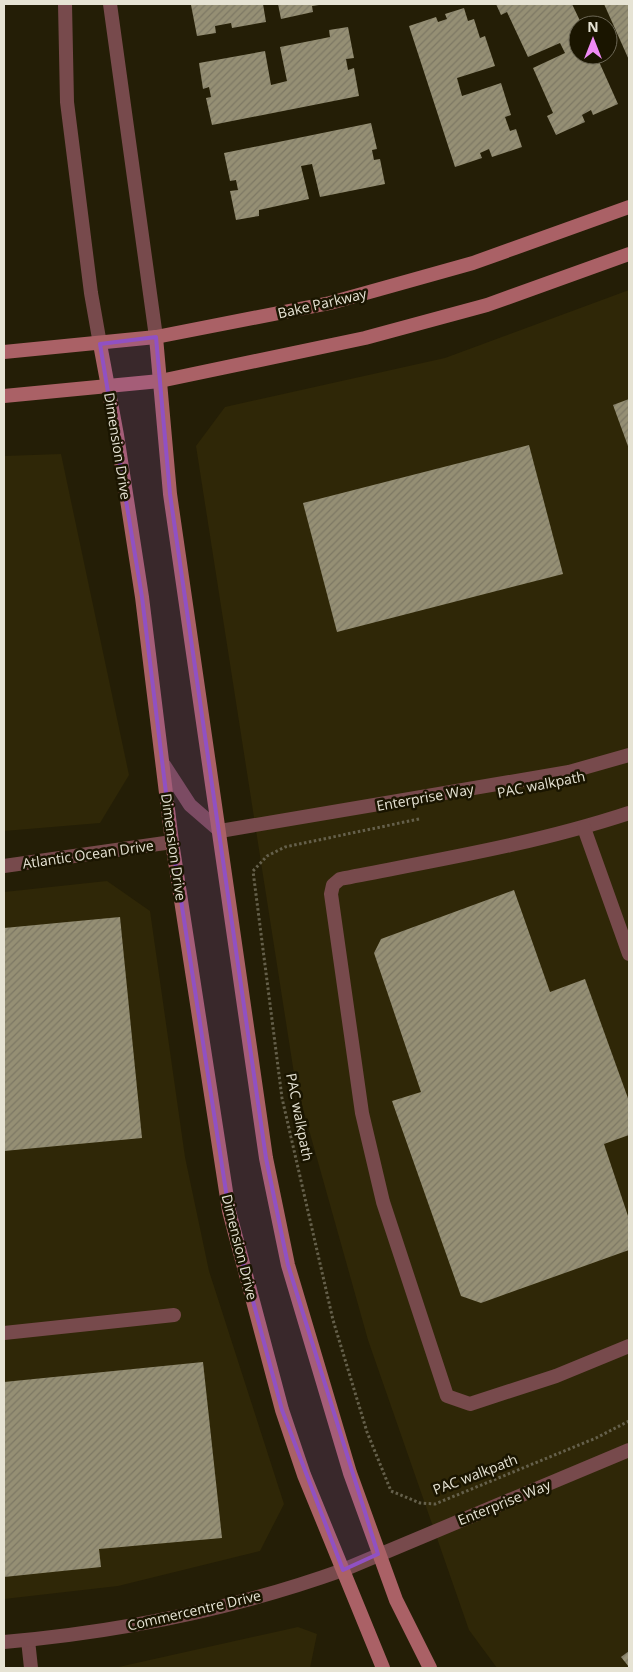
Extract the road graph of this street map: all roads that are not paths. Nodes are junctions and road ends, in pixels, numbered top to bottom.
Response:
1 (65, 4) edge
2 (110, 4) edge
3 (629, 206) edge
4 (629, 254) edge
5 (156, 338) junction
6 (100, 344) junction
7 (4, 352) edge
8 (160, 381) junction
9 (108, 387) junction
10 (4, 396) edge
11 (629, 755) edge
12 (164, 765) junction
13 (629, 813) edge
14 (584, 828) junction
15 (220, 831) junction
16 (172, 842) junction
17 (4, 866) edge
18 (629, 954) edge
19 (174, 1315) dead end
20 (4, 1333) edge
21 (629, 1346) edge
22 (629, 1450) edge
23 (378, 1554) junction
24 (342, 1570) junction
25 (28, 1640) junction
26 (4, 1642) edge
27 (31, 1668) edge
28 (383, 1668) edge
29 (430, 1668) edge

1 - 6 street, Dimension Drive
2 - 5 street
3 - 5 main road, Bake Parkway
4 - 8 main road
5 - 6 main road, Bake Parkway
5 - 8 main road
6 - 7 main road, Bake Parkway
6 - 9 main road, Dimension Drive
8 - 9 main road
8 - 15 main road
9 - 10 main road
9 - 12 main road, Dimension Drive
11 - 15 street, Enterprise Way
12 - 15 street
12 - 16 main road, Dimension Drive
13 - 14 street
14 - 18 street
14 - 21 street
15 - 23 main road
16 - 17 street, Atlantic Ocean Drive
16 - 24 main road, Dimension Drive
19 - 20 street
22 - 23 street, Enterprise Way
23 - 24 street, Commercentre Drive
23 - 29 main road
24 - 25 street, Commercentre Drive
24 - 28 main road, Dimension Drive
25 - 26 street, Commercentre Drive
25 - 27 street

